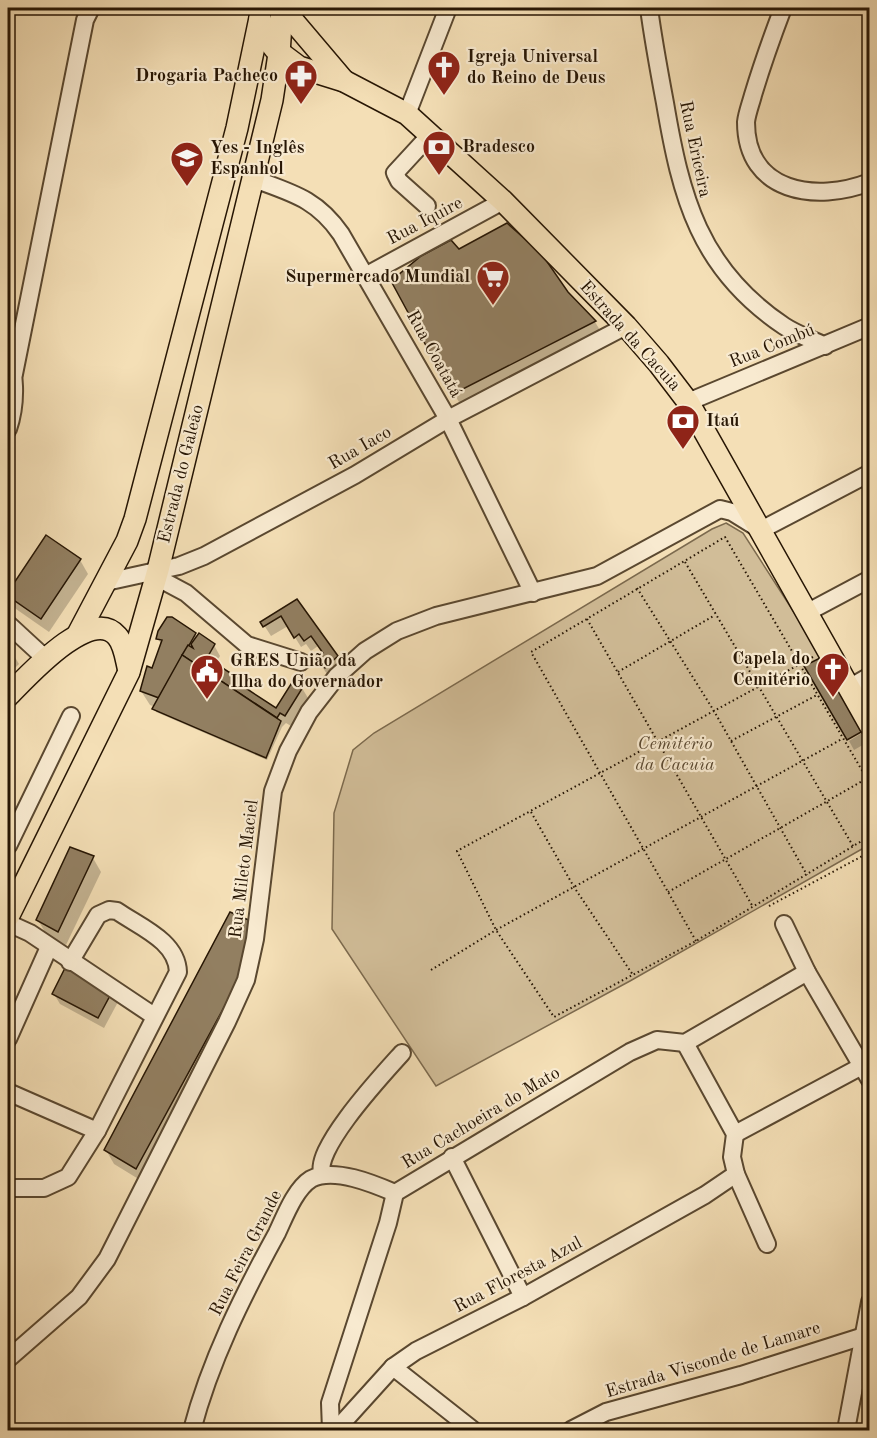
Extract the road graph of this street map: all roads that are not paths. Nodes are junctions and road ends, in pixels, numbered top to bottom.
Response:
1 (91, 8) edge
2 (284, 8) edge
3 (448, 8) edge
4 (649, 8) edge
5 (783, 8) edge
6 (260, 13) edge
7 (279, 54) junction
8 (344, 81) junction
9 (407, 114) junction
10 (237, 128) junction
11 (263, 134) junction
12 (430, 135) junction
13 (870, 166) edge
14 (254, 179) junction
15 (866, 184) edge
16 (503, 201) junction
17 (427, 206) dead end
18 (367, 274) junction
19 (626, 326) junction
20 (870, 326) edge
21 (8, 344) edge
22 (825, 346) junction
23 (14, 374) junction
24 (688, 402) junction
25 (448, 419) junction
26 (8, 429) edge
27 (870, 473) edge
28 (732, 482) junction
29 (720, 509) junction
30 (761, 530) junction
31 (179, 566) joint
32 (159, 567) junction
33 (870, 579) edge
34 (106, 582) junction
35 (533, 592) junction
36 (808, 612) junction
37 (8, 624) edge
38 (78, 634) junction
39 (46, 659) junction
40 (301, 662) dead end
41 (129, 672) junction
42 (870, 676) edge
43 (849, 688) junction
44 (8, 696) edge
45 (71, 716) dead end
46 (870, 725) edge
47 (8, 846) edge
48 (8, 917) edge
49 (8, 923) edge
50 (784, 924) dead end
51 (49, 947) junction
52 (70, 962) junction
53 (807, 972) junction
54 (154, 1016) junction
55 (8, 1039) edge
56 (685, 1043) junction
57 (402, 1053) dead end
58 (866, 1073) edge
59 (8, 1092) edge
60 (97, 1131) junction
61 (735, 1134) junction
62 (452, 1157) junction
63 (736, 1174) junction
64 (323, 1175) junction
65 (8, 1188) edge
66 (395, 1193) junction
67 (767, 1244) dead end
68 (523, 1297) junction
69 (870, 1302) edge
70 (866, 1335) edge
71 (8, 1359) edge
72 (393, 1367) junction
73 (192, 1431) edge
74 (331, 1431) edge
75 (336, 1431) edge
76 (473, 1431) edge
77 (571, 1431) edge
78 (846, 1431) edge

1 - 23 street
2 - 7 main road, Estrada do Galeão
2 - 8 main road, Estrada da Cacuia
3 - 9 street
4 - 22 street, Rua Ericeira
5 - 15 street
6 - 7 main road
6 - 10 main road, Estrada do Galeão
7 - 8 main road, Estrada da Cacuia
7 - 11 main road, Estrada do Galeão
8 - 9 main road, Estrada da Cacuia
9 - 12 main road, Estrada da Cacuia
10 - 11 main road
10 - 34 main road, Estrada do Galeão
11 - 14 main road, Estrada do Galeão
12 - 16 main road, Estrada da Cacuia
12 - 17 street
13 - 15 street
14 - 18 street, Rua Coatatá
14 - 32 main road, Estrada do Galeão
16 - 18 street, Rua Iquire
16 - 19 main road, Estrada da Cacuia
18 - 25 street, Rua Coatatá
19 - 24 main road, Estrada da Cacuia
19 - 25 street, Rua Iaco
20 - 22 street, Rua Combú
21 - 23 street
22 - 24 street, Rua Combú
23 - 26 street
24 - 28 main road, Estrada da Cacuia
25 - 31 street, Rua Iaco
25 - 35 street, Rua Coatatá
27 - 30 street
28 - 29 street
28 - 30 main road, Estrada da Cacuia
29 - 30 street
29 - 35 street, Rua Mileto Maciel
30 - 36 main road, Estrada da Cacuia
31 - 32 main road
32 - 34 street
32 - 40 street
32 - 41 main road, Estrada do Galeão
33 - 36 street
34 - 38 main road, Estrada do Galeão
35 - 71 street, Rua Mileto Maciel
36 - 43 main road, Estrada da Cacuia
37 - 39 street
38 - 39 main road
38 - 41 main road
39 - 44 main road
41 - 48 main road, Estrada do Galeão
42 - 43 street
43 - 46 main road, Estrada da Cacuia
45 - 47 street
49 - 51 street
50 - 53 street
51 - 52 street
51 - 55 street
52 - 54 street
52 - 54 street
53 - 56 street
53 - 58 street
54 - 60 street
56 - 61 street
56 - 62 street, Rua Cachoeira do Mato
57 - 64 street
58 - 61 street
59 - 60 street
60 - 65 street
61 - 63 street
62 - 66 street, Rua Cachoeira do Mato
62 - 68 street
63 - 67 street
63 - 68 street, Rua Floresta Azul
64 - 66 street
64 - 73 street, Rua Feira Grande
66 - 74 street, Rua Cachoeira do Mato
68 - 72 street, Rua Floresta Azul
69 - 70 street
70 - 77 street, Estrada Visconde de Lamare
70 - 78 street
72 - 75 street, Rua Floresta Azul
72 - 76 street

